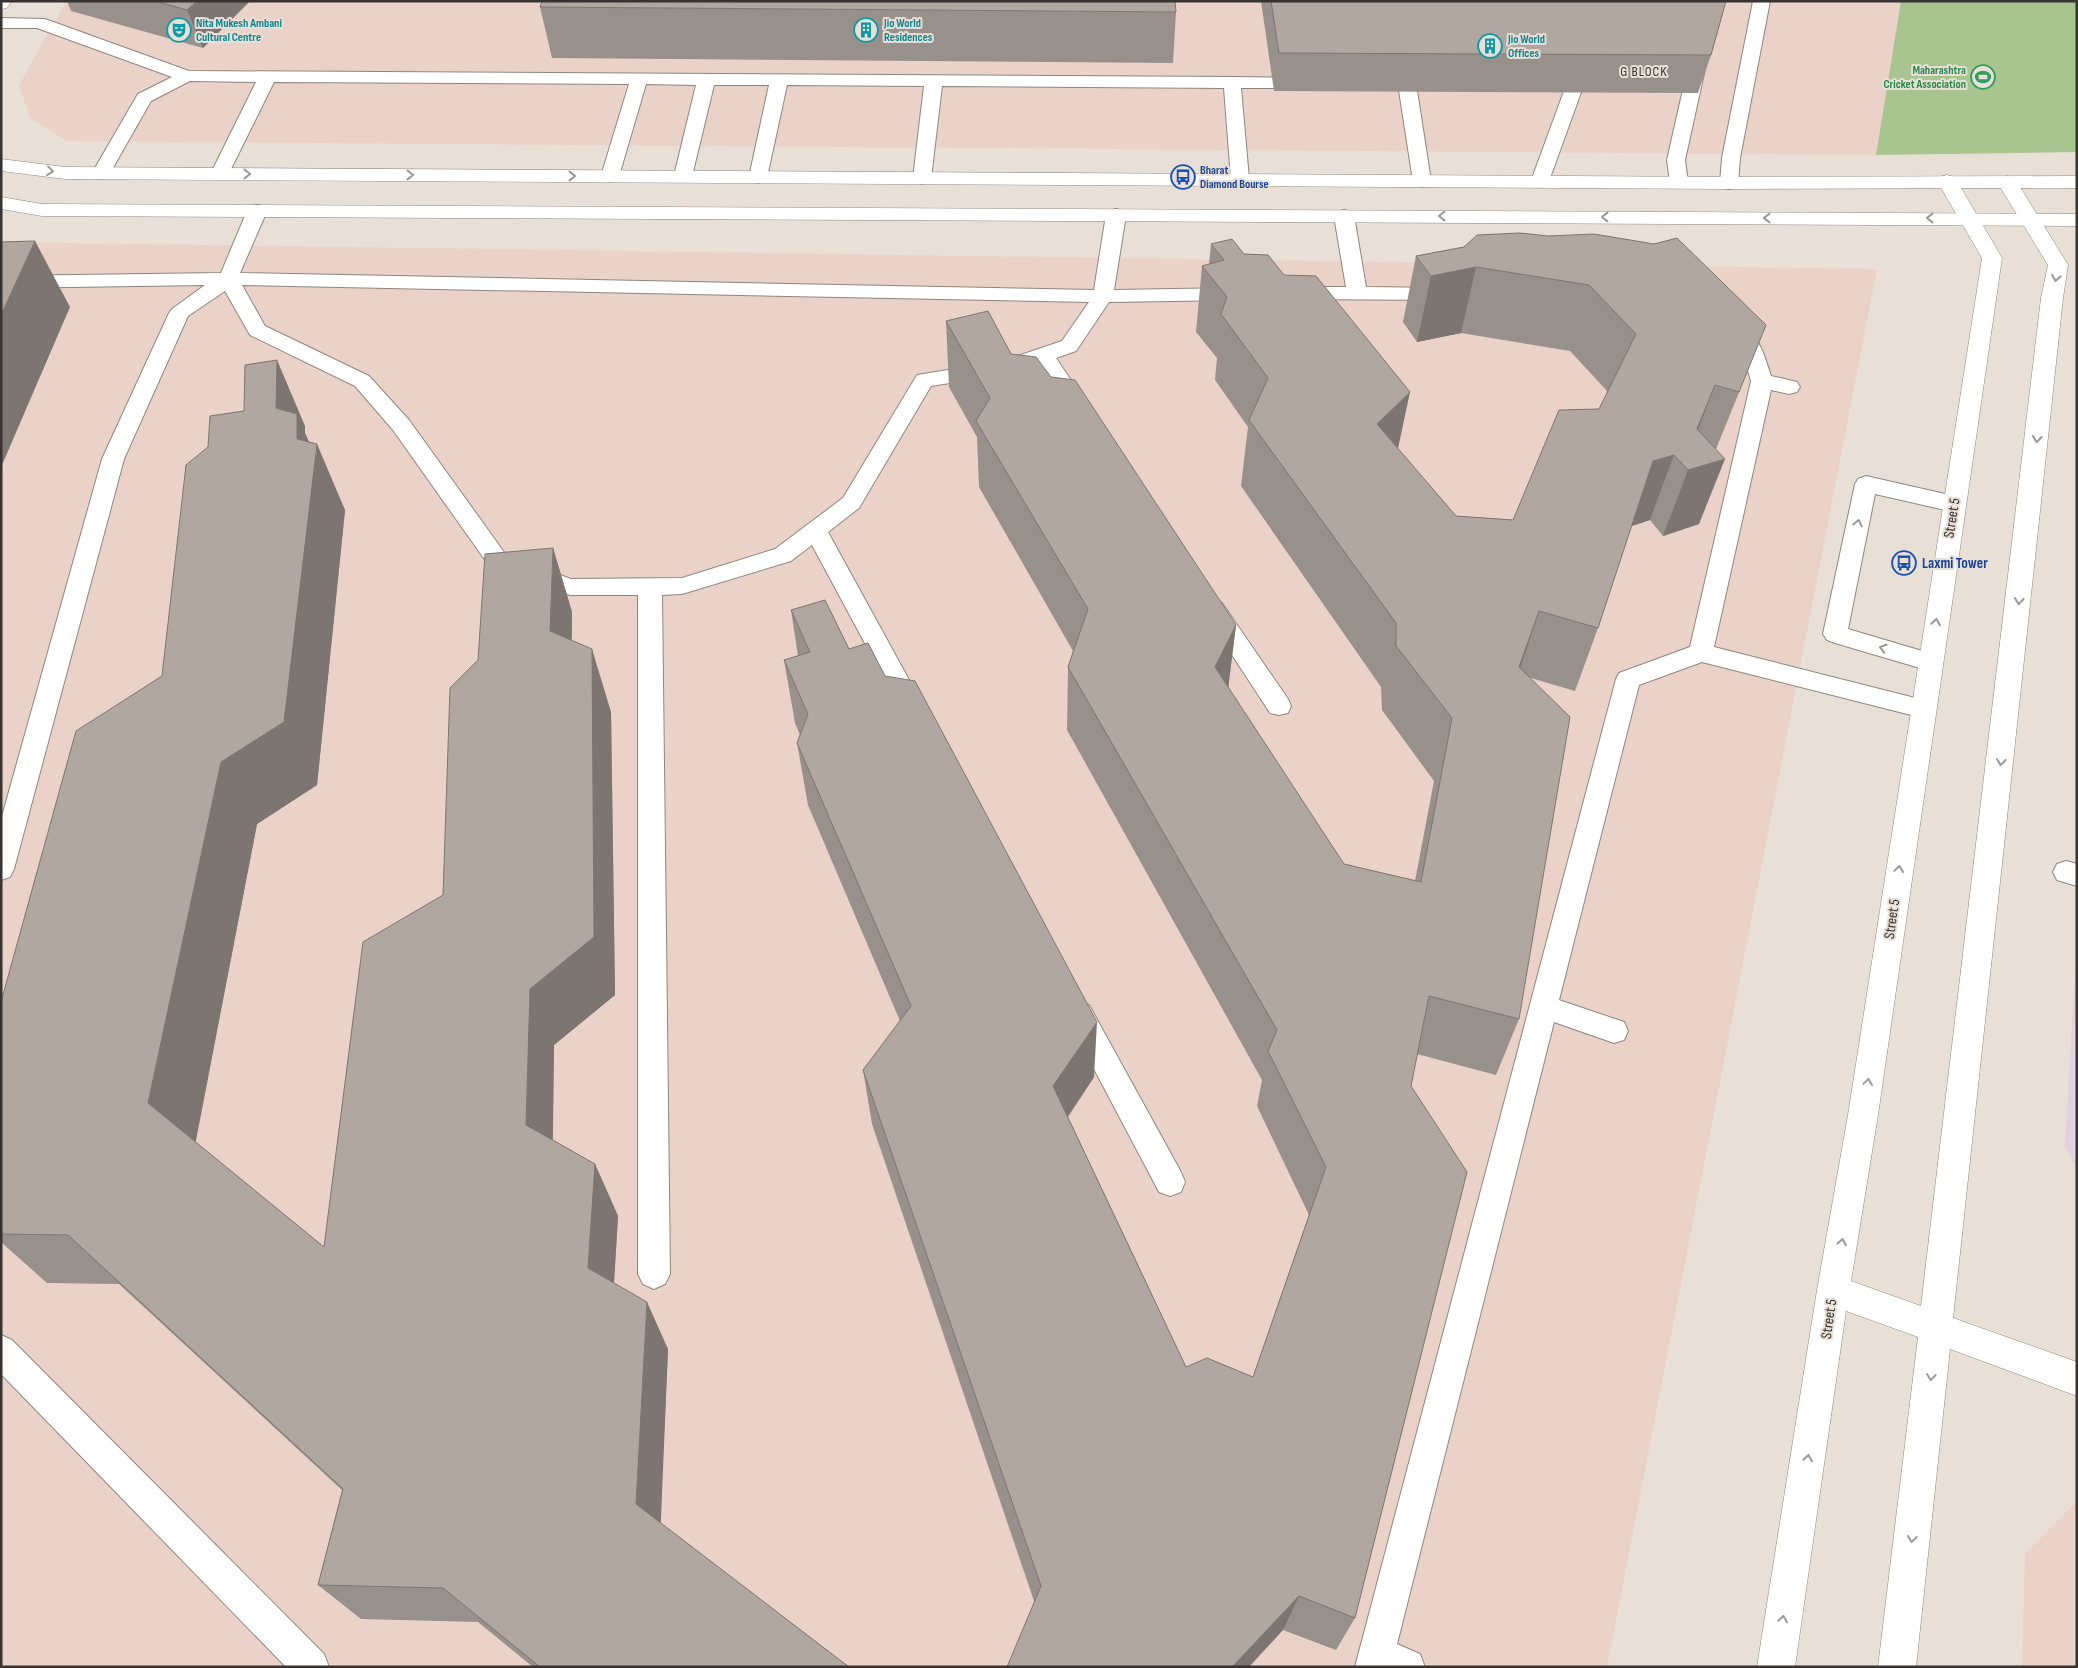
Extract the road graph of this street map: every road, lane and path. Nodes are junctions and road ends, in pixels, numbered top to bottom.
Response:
1 (1606, 1) edge
2 (1712, 1) edge
3 (1762, 1) edge
4 (1, 23) edge
5 (188, 76) junction
6 (268, 76) junction
7 (638, 79) junction
8 (706, 79) junction
9 (779, 79) junction
10 (934, 80) junction
11 (1232, 82) junction
12 (1319, 83) edge
13 (1387, 83) edge
14 (1406, 84) junction
15 (1426, 84) edge
16 (1556, 84) edge
17 (1576, 84) junction
18 (1, 165) edge
19 (101, 173) junction
20 (220, 173) junction
21 (610, 176) junction
22 (683, 176) junction
23 (758, 177) junction
24 (922, 178) junction
25 (1240, 179) junction
26 (1422, 181) junction
27 (1540, 181) junction
28 (1947, 181) junction
29 (1679, 182) junction
30 (1729, 182) junction
31 (2007, 182) junction
32 (2077, 182) edge
33 (1, 203) edge
34 (257, 211) junction
35 (1116, 215) junction
36 (1344, 216) junction
37 (1970, 219) junction
38 (2031, 219) junction
39 (2077, 220) edge
40 (228, 279) junction
41 (1, 282) edge
42 (1357, 292) junction
43 (1249, 294) edge
44 (1278, 294) edge
45 (1463, 294) edge
46 (1103, 296) junction
47 (1720, 322) edge
48 (1043, 354) junction
49 (1762, 381) junction
50 (1789, 387) dead end
51 (1092, 428) edge
52 (1954, 504) junction
53 (815, 530) junction
54 (650, 586) junction
55 (1202, 592) edge
56 (1701, 653) junction
57 (1930, 662) junction
58 (1279, 706) dead end
59 (1923, 709) junction
60 (924, 730) edge
61 (1, 869) edge
62 (1066, 991) edge
63 (1544, 1006) junction
64 (1614, 1030) dead end
65 (1170, 1182) dead end
66 (654, 1274) dead end
67 (1833, 1290) junction
68 (1936, 1329) junction
69 (1, 1351) edge
70 (2077, 1379) edge
71 (1385, 1662) edge
72 (312, 1667) edge
73 (1776, 1667) edge
74 (1897, 1667) edge

1 - 17 lane
2 - 29 lane
3 - 30 lane
4 - 5 lane
5 - 6 lane
5 - 19 lane
6 - 7 lane
6 - 20 lane
7 - 8 lane
7 - 21 lane
8 - 9 lane
8 - 22 lane
9 - 10 lane
9 - 23 lane
10 - 11 lane
10 - 24 lane
11 - 12 lane
11 - 25 lane
13 - 14 lane
14 - 15 lane
14 - 26 lane
16 - 17 lane
17 - 27 lane
18 -> 19 main road
19 - 20 main road
20 -> 21 main road
21 - 22 main road
22 - 23 main road
23 - 24 main road
24 - 25 main road
25 - 26 main road
26 - 27 main road
27 - 29 main road
28 - 30 main road
28 - 31 main road
28 - 37 main road, Street 5
29 - 30 main road
31 - 32 main road
31 - 38 main road
33 - 34 main road
34 - 35 main road
34 - 40 lane
35 - 36 main road
35 - 46 lane
37 -> 36 main road
36 - 42 lane
37 - 38 main road
37 - 52 main road, Street 5
38 - 39 main road
38 -> 68 main road
40 - 41 lane
40 - 46 lane
40 - 54 lane
40 - 61 lane
42 - 44 lane
42 - 45 lane
43 - 46 lane
46 - 48 lane
47 - 49 lane
48 - 51 lane
48 - 53 lane
49 - 50 lane
49 - 56 lane
57 -> 52 main road, Street 5
57 -> 52 lane
53 - 54 lane
53 - 60 lane
54 - 66 lane
55 - 58 lane
56 - 59 lane
56 - 63 lane
57 - 59 main road, Street 5
67 -> 59 main road, Street 5
62 - 65 lane
63 - 64 lane
63 - 71 lane
67 - 68 main road
73 -> 67 main road, Street 5
68 - 70 main road
68 -> 74 main road
69 - 72 lane

